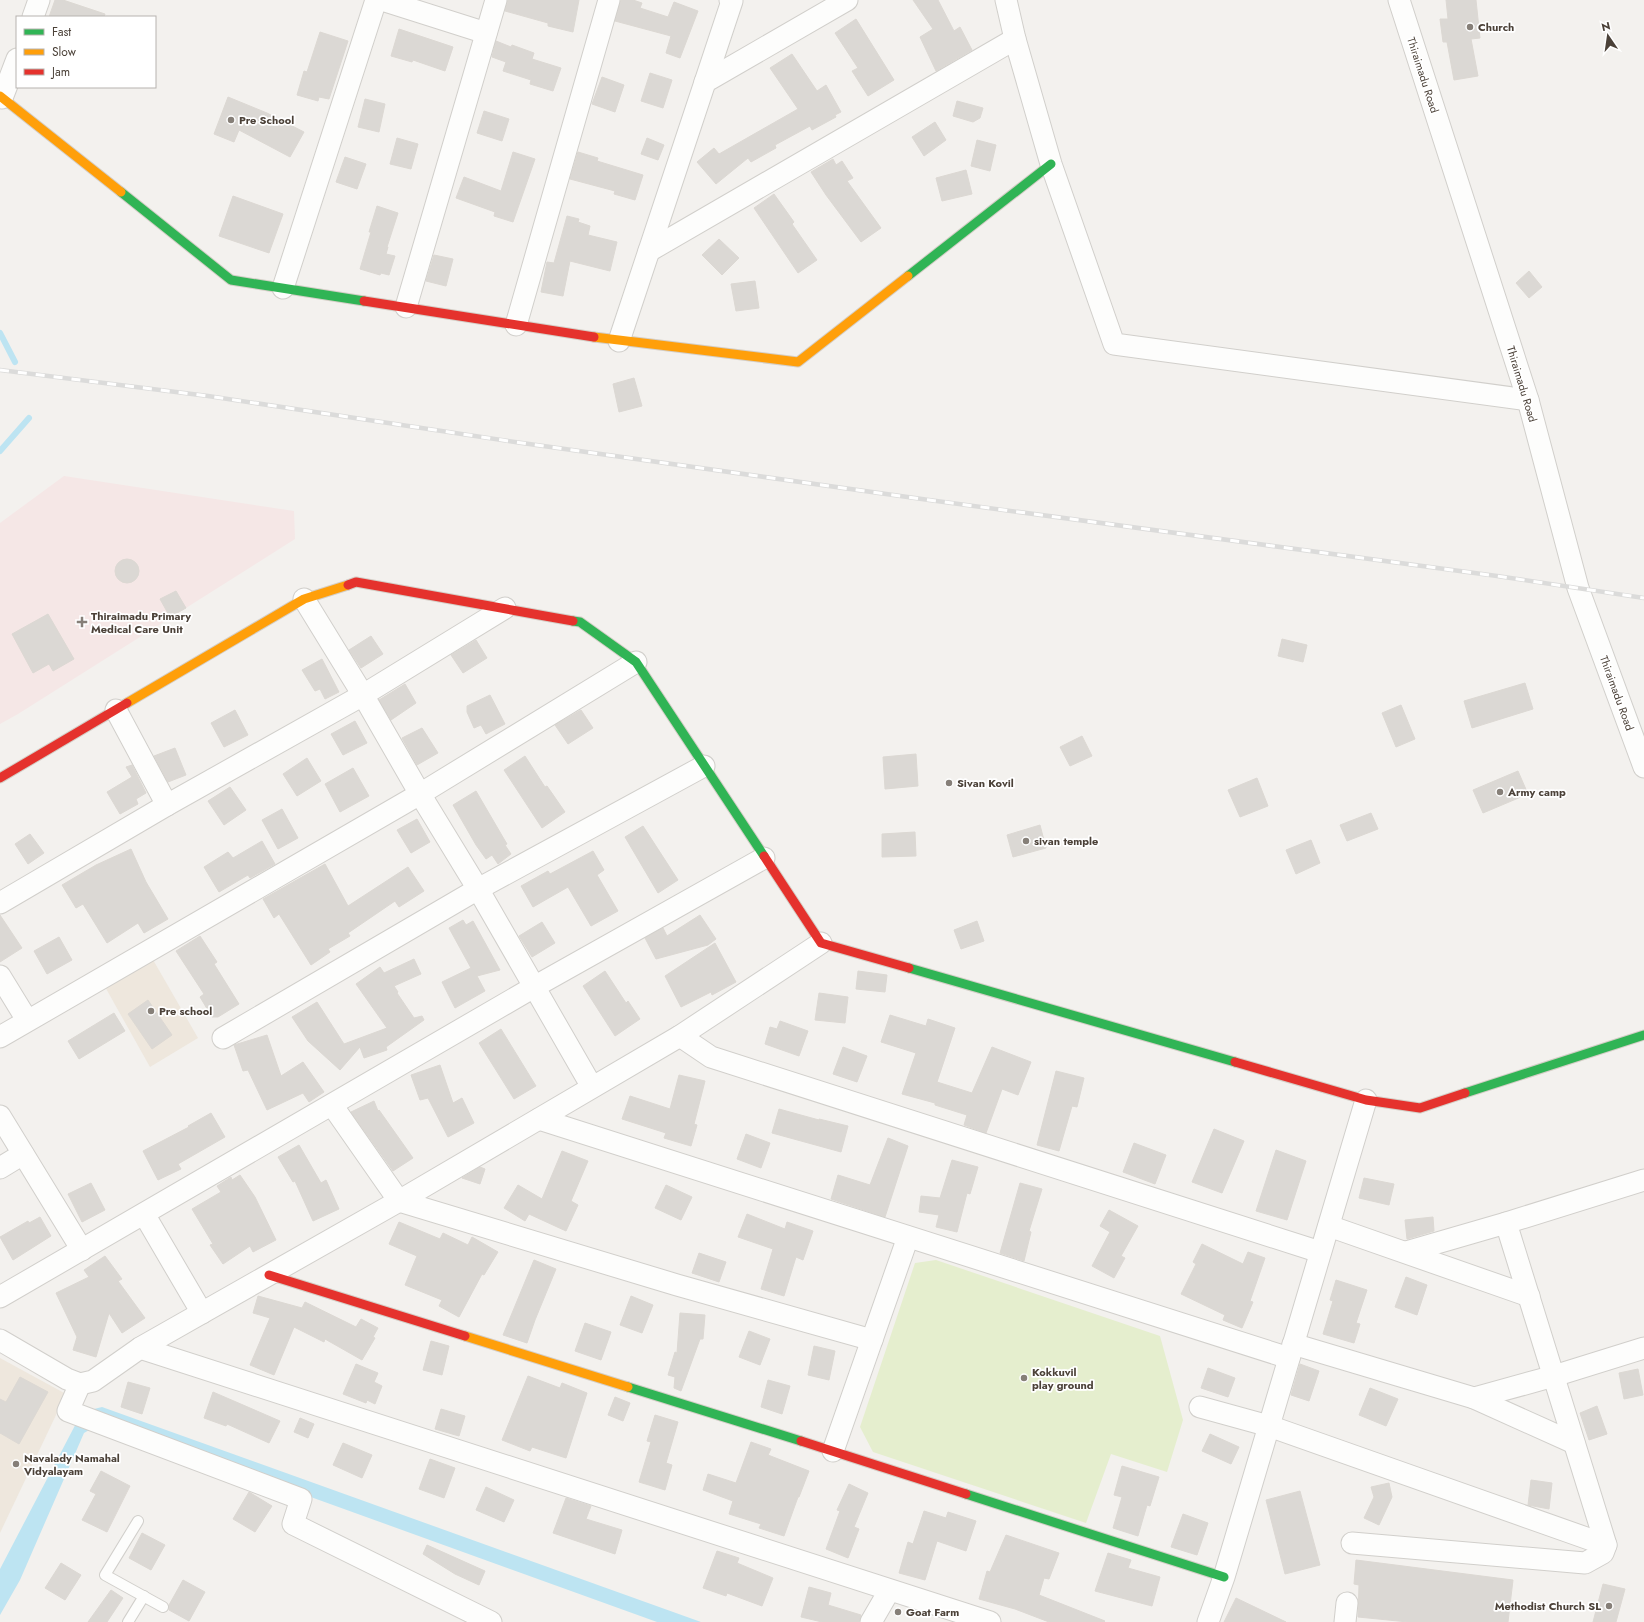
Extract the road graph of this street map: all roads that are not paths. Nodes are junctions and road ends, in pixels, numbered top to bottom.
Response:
1 (39, 0) edge
2 (376, 0) edge
3 (382, 0) edge
4 (496, 0) edge
5 (609, 0) edge
6 (731, 0) edge
7 (846, 0) edge
8 (1006, 0) edge
9 (1399, 0) edge
10 (33, 16) edge
11 (486, 33) junction
12 (1015, 39) junction
13 (16, 61) edge
14 (705, 82) junction
15 (1, 97) edge
16 (1051, 164) junction
17 (649, 251) junction
18 (282, 288) junction
19 (406, 307) junction
20 (516, 325) junction
21 (619, 341) junction
22 (1528, 400) junction
23 (304, 600) junction
24 (505, 608) junction
25 (636, 662) junction
26 (363, 695) junction
27 (116, 710) junction
28 (704, 766) junction
29 (1644, 767) edge
30 (0, 778) edge
31 (420, 794) junction
32 (167, 805) junction
33 (764, 858) junction
34 (478, 889) junction
35 (0, 903) edge
36 (821, 943) junction
37 (0, 976) edge
38 (534, 987) junction
39 (27, 1020) junction
40 (1644, 1035) edge
41 (0, 1036) edge
42 (680, 1036) junction
43 (223, 1038) dead end
44 (592, 1087) junction
45 (1366, 1100) junction
46 (332, 1105) junction
47 (0, 1116) edge
48 (539, 1119) junction
49 (23, 1154) junction
50 (0, 1168) edge
51 (1644, 1180) edge
52 (399, 1201) junction
53 (144, 1214) junction
54 (1506, 1223) junction
55 (1330, 1226) junction
56 (908, 1237) junction
57 (82, 1250) junction
58 (1320, 1252) junction
59 (1406, 1252) junction
60 (269, 1275) junction
61 (1529, 1296) junction
62 (0, 1297) edge
63 (202, 1313) junction
64 (0, 1340) edge
65 (872, 1340) junction
66 (140, 1348) junction
67 (1644, 1348) edge
68 (1291, 1351) junction
69 (1554, 1376) junction
70 (80, 1384) junction
71 (1474, 1398) junction
72 (1200, 1407) dead end
73 (1269, 1426) junction
74 (1574, 1443) junction
75 (833, 1451) junction
76 (138, 1521) dead end
77 (1352, 1543) dead end
78 (1606, 1545) junction
79 (1224, 1577) junction
80 (889, 1590) junction
81 (144, 1596) junction
82 (163, 1607) dead end
83 (128, 1622) edge
84 (491, 1622) edge
85 (871, 1622) edge
86 (990, 1622) edge
87 (1208, 1622) edge

1 - 10 street
2 - 18 street
3 - 11 street
4 - 11 street
5 - 20 street
6 - 14 street
7 - 14 street
8 - 12 street
9 - 22 street, Thiraimadu Road
11 - 19 street
12 - 16 street
12 - 17 street
13 - 15 street
14 - 17 street
15 - 18 street
16 - 21 street
16 - 22 street
17 - 21 street
18 - 19 street
19 - 20 street
20 - 21 street
22 - 29 street, Thiraimadu Road
23 - 24 street
23 - 26 street
23 - 27 street
24 - 25 street
24 - 26 street
25 - 28 street
25 - 31 street
26 - 31 street
26 - 32 street
27 - 30 street
27 - 32 street
28 - 33 street
28 - 34 street
31 - 34 street
31 - 39 street
32 - 35 street
33 - 36 street
33 - 38 street
34 - 38 street
34 - 43 street
36 - 42 street
36 - 45 street
37 - 39 street
38 - 44 street
38 - 46 street
39 - 41 street
40 - 45 street
42 - 44 street
42 - 58 street
44 - 48 street
45 - 55 street
46 - 52 street
46 - 53 street
47 - 49 street
48 - 52 street
48 - 56 street
49 - 50 street
49 - 57 street
51 - 54 street
52 - 60 street
52 - 65 street
53 - 57 street
53 - 63 street
54 - 59 street
54 - 61 street
55 - 58 street
55 - 59 street
56 - 65 street
56 - 68 street
57 - 62 street
58 - 68 street
59 - 61 street
60 - 63 street
60 - 75 street
61 - 69 street
63 - 66 street
64 - 70 street
65 - 75 street
66 - 70 street
66 - 80 street
67 - 69 street
68 - 71 street
68 - 73 street
69 - 71 street
69 - 74 street
70 - 84 street
71 - 74 street
72 - 73 street
73 - 78 street
73 - 79 street
74 - 78 street
75 - 79 street
76 - 81 lane
77 - 78 street
79 - 87 street
80 - 85 street
80 - 86 street
81 - 82 lane
81 - 83 lane

